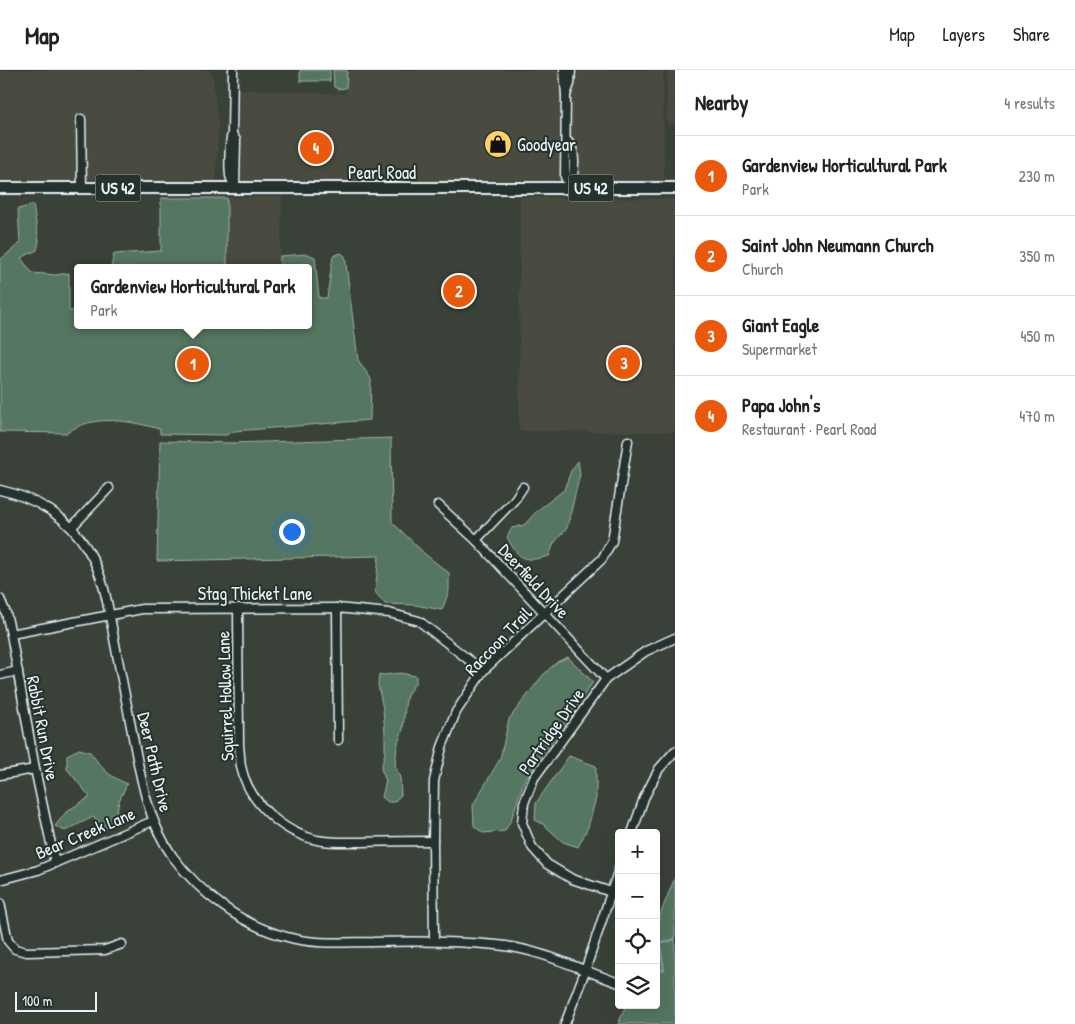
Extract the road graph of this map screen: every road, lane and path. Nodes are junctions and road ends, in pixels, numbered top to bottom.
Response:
1 (234, 70) edge
2 (564, 70) edge
3 (571, 70) edge
4 (566, 95) junction
5 (81, 119) dead end
6 (0, 188) edge
7 (82, 188) junction
8 (235, 188) junction
9 (570, 188) junction
10 (675, 188) edge
11 (628, 441) dead end
12 (523, 487) dead end
13 (108, 488) dead end
14 (0, 490) edge
15 (438, 505) dead end
16 (72, 527) junction
17 (476, 540) junction
18 (0, 599) edge
19 (238, 608) junction
20 (337, 608) junction
21 (110, 614) junction
22 (544, 614) junction
23 (11, 634) junction
24 (675, 638) edge
25 (18, 672) junction
26 (484, 672) junction
27 (0, 675) edge
28 (606, 679) junction
29 (338, 740) dead end
30 (675, 750) edge
31 (35, 769) junction
32 (0, 775) edge
33 (153, 821) junction
34 (633, 829) edge
35 (433, 841) junction
36 (55, 863) junction
37 (617, 874) edge
38 (0, 880) edge
39 (611, 892) junction
40 (0, 902) edge
41 (434, 941) junction
42 (122, 944) dead end
43 (585, 971) junction
44 (615, 982) edge
45 (565, 1024) edge

1 - 8 street
2 - 4 street
3 - 4 street
4 - 9 street
5 - 7 street
6 - 7 main road, Pearl Road / US 42
7 - 8 main road, Pearl Road / US 42
8 - 9 main road, Pearl Road / US 42
9 - 10 main road, Pearl Road / US 42
11 - 22 street, Raccoon Trail
12 - 17 street
13 - 16 street
14 - 16 street, Deer Path Drive
15 - 17 street, Deerfield Drive
16 - 21 street, Deer Path Drive
17 - 22 street, Deerfield Drive
18 - 23 street, Rabbit Run Drive
19 - 20 street, Stag Thicket Lane
19 - 21 street, Stag Thicket Lane
19 - 35 street, Squirrel Hollow Lane
20 - 26 street, Stag Thicket Lane
20 - 29 street
21 - 23 street, Stag Thicket Lane
21 - 33 street, Deer Path Drive
22 - 26 street, Raccoon Trail
22 - 28 street, Deerfield Drive
23 - 25 street, Rabbit Run Drive
24 - 28 street, Partridge Drive
25 - 27 street
25 - 31 street, Rabbit Run Drive
26 - 35 street, Raccoon Trail
28 - 39 street, Partridge Drive
30 - 34 street
31 - 32 street
31 - 36 street, Rabbit Run Drive
33 - 36 street, Bear Creek Lane
33 - 41 street, Deer Path Drive
35 - 41 street, Raccoon Trail
36 - 38 street, Bear Creek Lane
37 - 39 street
39 - 43 street
40 - 42 street
41 - 43 street, Deer Path Drive
43 - 44 street, Deer Path Drive
43 - 45 street

